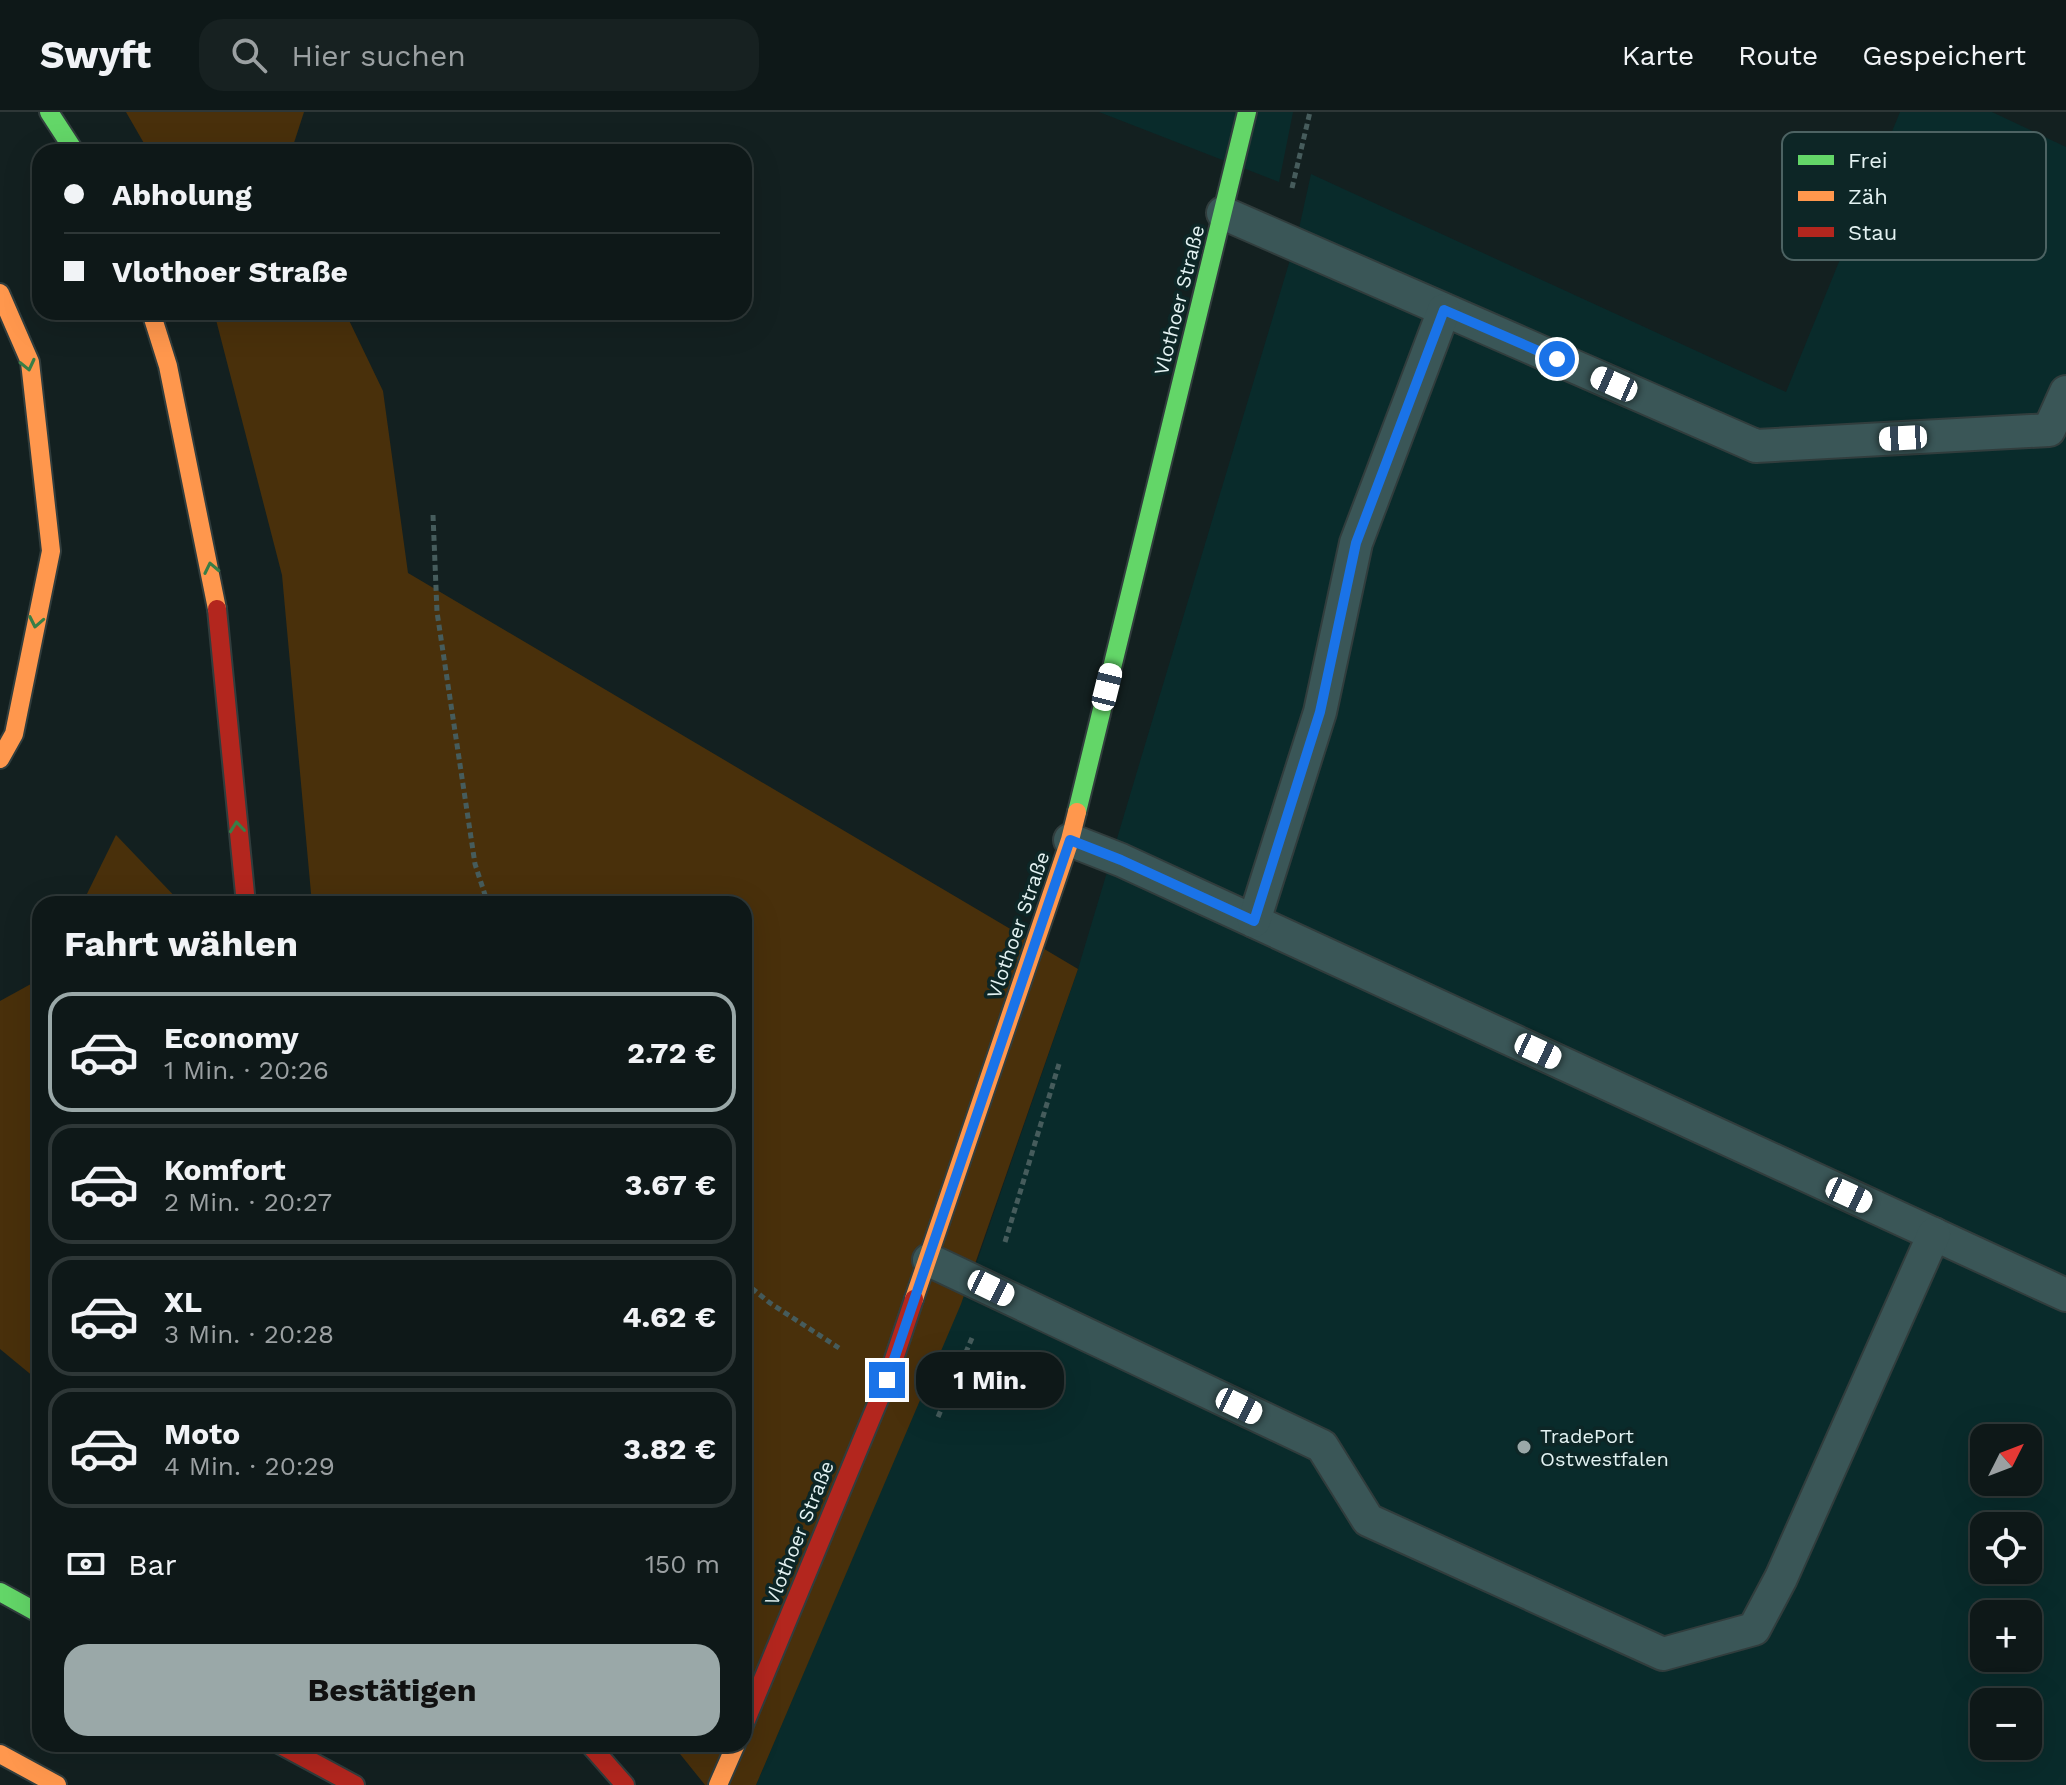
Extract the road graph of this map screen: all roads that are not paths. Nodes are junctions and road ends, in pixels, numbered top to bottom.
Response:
1 (49, 112) edge
2 (1247, 112) edge
3 (70, 144) edge
4 (1223, 213) junction
5 (0, 293) edge
6 (1444, 310) junction
7 (154, 320) edge
8 (2066, 392) edge
9 (0, 759) edge
10 (1070, 840) junction
11 (245, 896) edge
12 (1254, 921) junction
13 (1934, 1234) junction
14 (929, 1260) junction
15 (2066, 1295) edge
16 (0, 1592) edge
17 (32, 1610) edge
18 (752, 1706) edge
19 (294, 1752) edge
20 (596, 1752) edge
21 (732, 1752) edge
22 (0, 1754) edge
23 (57, 1785) edge
24 (355, 1785) edge
25 (625, 1785) edge
26 (718, 1785) edge

1 - 3 main road
2 - 4 main road, Vlothoer Straße
4 - 6 lane
4 - 10 main road, Vlothoer Straße
5 -> 9 main road
6 - 8 lane
6 - 12 lane
11 -> 7 main road
10 - 12 lane
10 - 14 main road, Vlothoer Straße
12 - 13 lane
13 - 14 lane
13 - 15 lane
14 - 18 main road, Vlothoer Straße
16 - 17 main road
19 - 24 main road
20 - 25 main road
21 - 26 main road
22 - 23 main road

